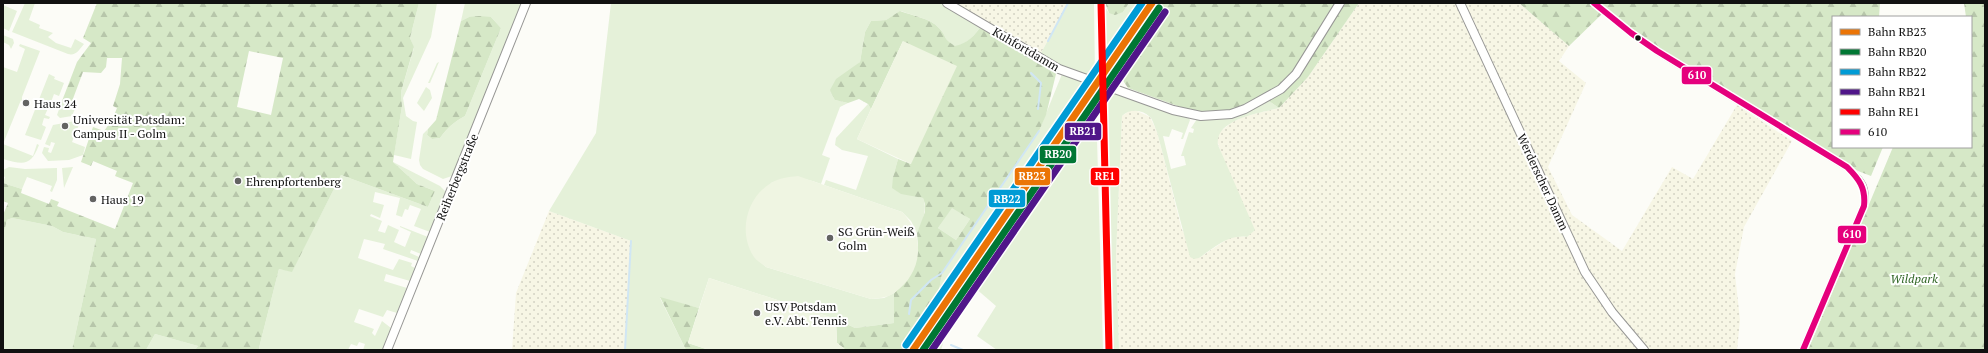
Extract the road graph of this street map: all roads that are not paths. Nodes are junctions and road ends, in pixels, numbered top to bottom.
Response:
1 (526, 3) edge
2 (947, 3) edge
3 (1340, 3) edge
4 (1460, 3) edge
5 (1594, 3) edge
6 (387, 350) edge
7 (1644, 350) edge
8 (1803, 350) edge

1 - 6 street, Reiherbergstraße
2 - 3 street, Kuhfortdamm
4 - 7 street, Werderscher Damm
5 - 8 street

